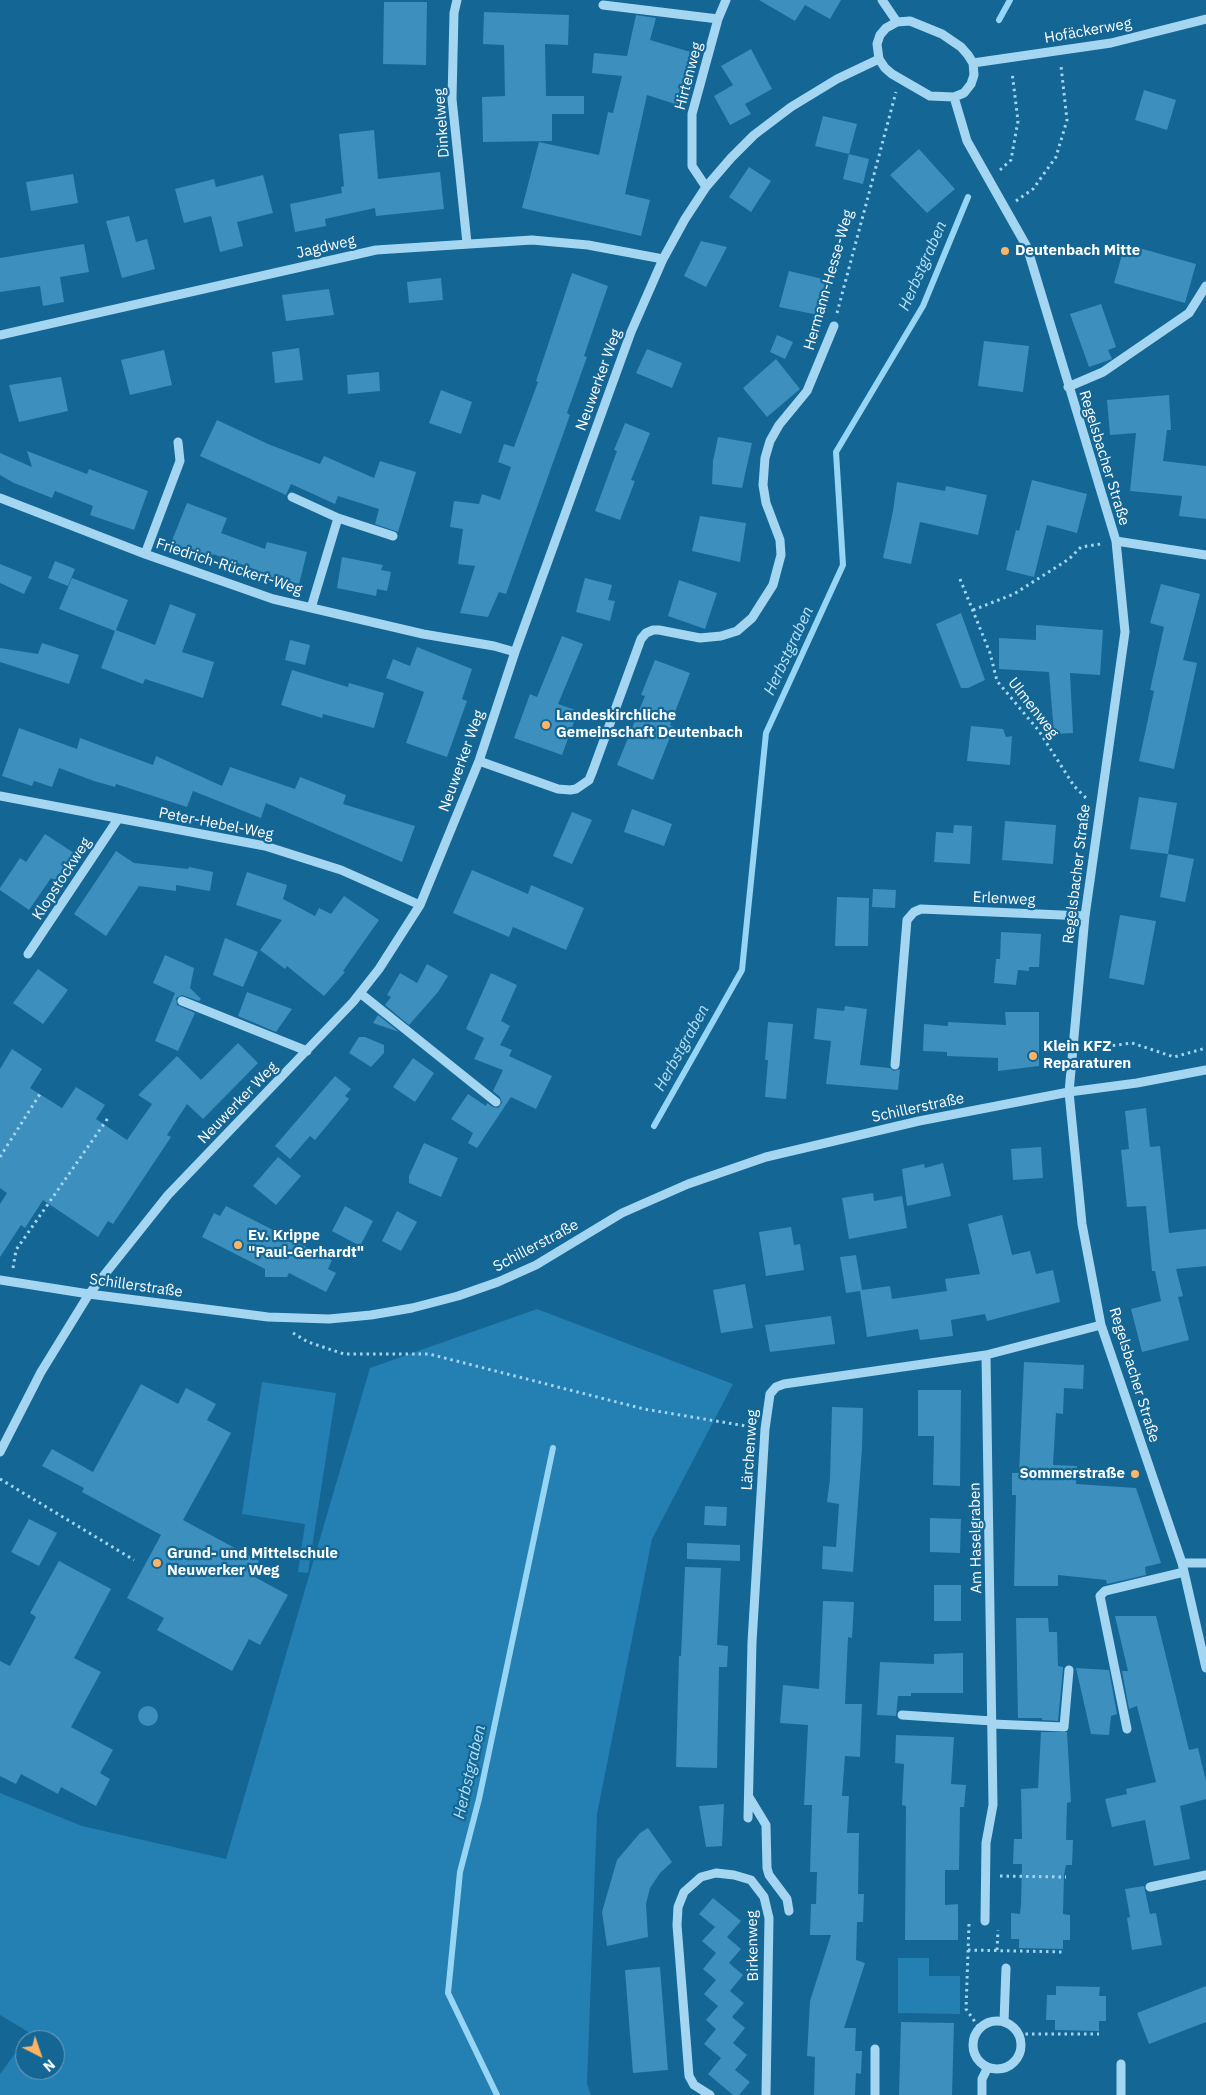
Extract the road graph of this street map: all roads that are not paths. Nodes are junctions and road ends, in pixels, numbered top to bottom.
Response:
1 (457, 0) edge
2 (726, 0) edge
3 (882, 0) edge
4 (603, 5) dead end
5 (718, 19) junction
6 (1206, 19) edge
7 (897, 22) junction
8 (879, 59) junction
9 (973, 63) junction
10 (954, 97) junction
11 (706, 187) junction
12 (467, 243) junction
13 (663, 259) junction
14 (1206, 286) edge
15 (834, 326) road end
16 (0, 335) edge
17 (1068, 387) junction
18 (178, 442) dead end
19 (292, 497) dead end
20 (0, 498) edge
21 (338, 518) junction
22 (393, 536) dead end
23 (1116, 541) junction
24 (145, 554) junction
25 (1206, 555) edge
26 (311, 608) junction
27 (515, 652) junction
28 (479, 761) junction
29 (0, 796) edge
30 (118, 819) junction
31 (420, 905) junction
32 (1085, 916) junction
33 (28, 954) dead end
34 (360, 993) junction
35 (182, 1001) dead end
36 (307, 1051) junction
37 (895, 1065) dead end
38 (1206, 1070) edge
39 (1069, 1092) junction
40 (496, 1102) dead end
41 (0, 1280) edge
42 (89, 1294) junction
43 (1101, 1325) junction
44 (986, 1355) junction
45 (0, 1452) edge
46 (1182, 1563) junction
47 (1206, 1563) edge
48 (1184, 1572) junction
49 (1206, 1668) edge
50 (1069, 1670) dead end
51 (902, 1715) dead end
52 (992, 1722) junction
53 (1127, 1730) dead end
54 (749, 1797) junction
55 (748, 1818) dead end
56 (1206, 1875) edge
57 (1150, 1887) dead end
58 (789, 1911) dead end
59 (985, 1921) dead end
60 (1006, 1968) dead end
61 (1004, 2022) junction
62 (875, 2049) dead end
63 (1121, 2064) dead end
64 (988, 2067) junction
65 (710, 2095) edge
66 (766, 2095) edge
67 (875, 2095) edge
68 (982, 2095) edge
69 (1121, 2095) edge

1 - 12 street, Dinkelweg
2 - 5 street, Hirtenweg
3 - 7 street
4 - 5 street
5 - 11 street, Hirtenweg
6 - 9 street, Hofäckerweg
7 - 8 street
7 - 9 street
8 - 10 street
8 - 11 street, Neuwerker Weg
9 - 10 street
10 - 17 street, Regelsbacher Straße
11 - 13 street, Neuwerker Weg
12 - 13 street, Jagdweg
12 - 16 street, Jagdweg
13 - 27 street, Neuwerker Weg
14 - 17 street
15 - 28 street, Hermann-Hesse-Weg
17 - 23 street, Regelsbacher Straße
18 - 24 street
19 - 21 street
20 - 24 street, Friedrich-Rückert-Weg
21 - 22 street
21 - 26 street
23 - 25 street
23 - 32 street, Regelsbacher Straße
24 - 26 street, Friedrich-Rückert-Weg
26 - 27 street, Friedrich-Rückert-Weg
27 - 28 street, Neuwerker Weg
28 - 31 street, Neuwerker Weg
29 - 30 street, Peter-Hebel-Weg
30 - 31 street, Peter-Hebel-Weg
30 - 33 street, Klopstockweg
31 - 34 street, Neuwerker Weg
32 - 37 street, Erlenweg
32 - 39 street, Regelsbacher Straße
34 - 36 street, Neuwerker Weg
34 - 40 street
35 - 36 street
36 - 42 street, Neuwerker Weg
38 - 39 street, Schillerstraße
39 - 42 street, Schillerstraße
39 - 43 street, Regelsbacher Straße
41 - 42 street, Schillerstraße
42 - 45 street, Neuwerker Weg
43 - 44 street, Lärchenweg
43 - 46 street, Regelsbacher Straße
44 - 52 street, Am Haselgraben
44 - 54 street, Lärchenweg
46 - 47 street
46 - 48 street, Regelsbacher Straße
48 - 49 street, Regelsbacher Straße
48 - 53 street
50 - 52 street
51 - 52 street
52 - 59 street, Am Haselgraben
54 - 55 street, Lärchenweg
54 - 58 street
56 - 57 street
60 - 61 street
61 - 64 street
61 - 64 street
62 - 67 street
63 - 69 street
64 - 68 street
65 - 66 street, Birkenweg

